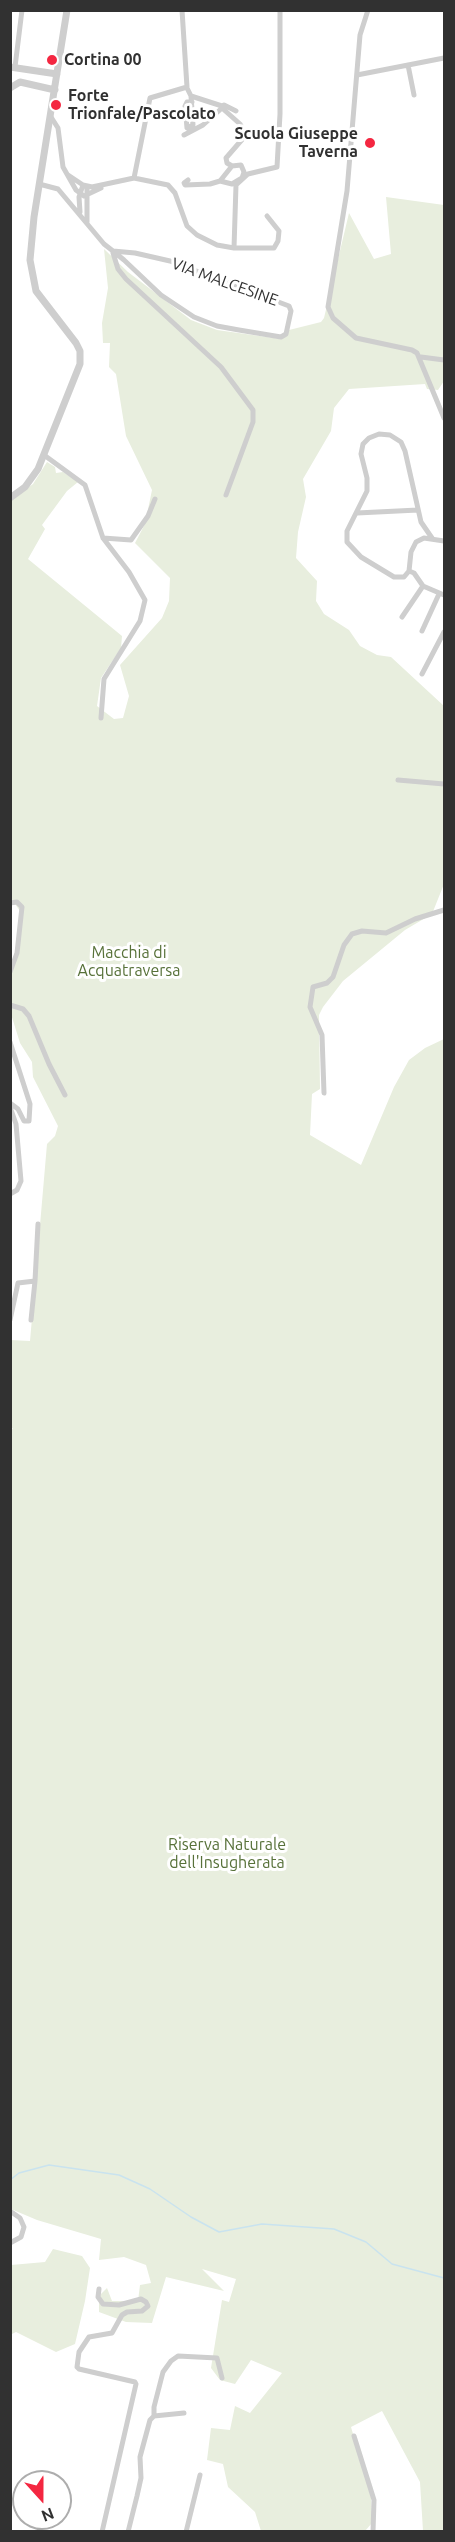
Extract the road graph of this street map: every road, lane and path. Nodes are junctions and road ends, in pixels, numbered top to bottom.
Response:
1 (22, 10) edge
2 (67, 10) edge
3 (182, 10) edge
4 (280, 10) edge
5 (369, 10) edge
6 (444, 58) edge
7 (408, 65) junction
8 (13, 67) edge
9 (57, 74) junction
10 (357, 75) junction
11 (10, 88) edge
12 (187, 88) junction
13 (55, 90) junction
14 (414, 95) dead end
15 (222, 107) junction
16 (236, 111) dead end
17 (51, 117) junction
18 (184, 135) dead end
19 (232, 166) junction
20 (68, 175) junction
21 (134, 178) junction
22 (188, 180) dead end
23 (220, 181) junction
24 (39, 184) junction
25 (107, 185) junction
26 (85, 186) junction
27 (79, 196) junction
28 (87, 196) junction
29 (66, 199) junction
30 (80, 214) junction
31 (267, 216) dead end
32 (88, 223) junction
33 (234, 248) junction
34 (113, 251) junction
35 (421, 357) junction
36 (444, 360) edge
37 (444, 418) edge
38 (44, 455) junction
39 (226, 495) dead end
40 (10, 498) edge
41 (155, 499) dead end
42 (418, 510) junction
43 (357, 513) junction
44 (103, 538) junction
45 (432, 538) junction
46 (444, 541) edge
47 (409, 571) junction
48 (423, 586) junction
49 (442, 595) edge
50 (402, 617) dead end
51 (422, 631) dead end
52 (444, 632) edge
53 (422, 674) dead end
54 (101, 718) dead end
55 (398, 780) dead end
56 (444, 784) edge
57 (10, 903) edge
58 (444, 910) edge
59 (10, 972) edge
60 (10, 1005) edge
61 (10, 1042) edge
62 (324, 1093) dead end
63 (65, 1095) dead end
64 (10, 1105) edge
65 (10, 1194) edge
66 (38, 1224) dead end
67 (34, 1281) junction
68 (10, 1320) edge
69 (31, 1320) dead end
70 (10, 2211) edge
71 (10, 2243) edge
72 (99, 2289) dead end
73 (222, 2378) dead end
74 (184, 2413) dead end
75 (154, 2416) junction
76 (354, 2436) dead end
77 (200, 2475) dead end
78 (102, 2532) edge
79 (128, 2532) edge
80 (186, 2532) edge
81 (372, 2532) edge

1 - 8 street
2 - 9 street
3 - 12 street
4 - 33 street
5 - 10 street
6 - 7 street
7 - 10 street
7 - 14 street
8 - 9 street
9 - 13 street
10 - 35 street
11 - 13 street
12 - 15 street
12 - 21 street
13 - 17 street
15 - 16 street
15 - 18 street
15 - 19 street
17 - 20 street
17 - 24 street
19 - 23 street
19 - 23 street
20 - 26 street
20 - 27 street
21 - 25 street
21 - 33 street
22 - 23 street
24 - 29 street, VIA MALCESINE
24 - 38 street
25 - 26 street
25 - 28 street
26 - 27 street
26 - 28 street
27 - 28 street
27 - 29 street
27 - 30 street
28 - 32 street
29 - 30 street, VIA MALCESINE
30 - 32 street, VIA MALCESINE
31 - 33 street
32 - 34 street, VIA MALCESINE
34 - 34 street, VIA MALCESINE
34 - 39 street, VIA MALCESINE
35 - 36 street
35 - 37 street
38 - 40 street
38 - 44 street
41 - 44 street
42 - 43 street
42 - 43 street
42 - 45 street
43 - 47 street
44 - 54 street
45 - 46 street
45 - 47 street
47 - 48 street
48 - 49 street
48 - 50 street
49 - 51 street
52 - 53 street
55 - 56 street
57 - 59 street
58 - 62 street
60 - 63 street
61 - 64 street
64 - 65 street
66 - 67 street
67 - 68 street
67 - 69 street
70 - 71 street
72 - 78 street
73 - 75 street
74 - 75 street
75 - 79 street
76 - 81 street
77 - 80 street

